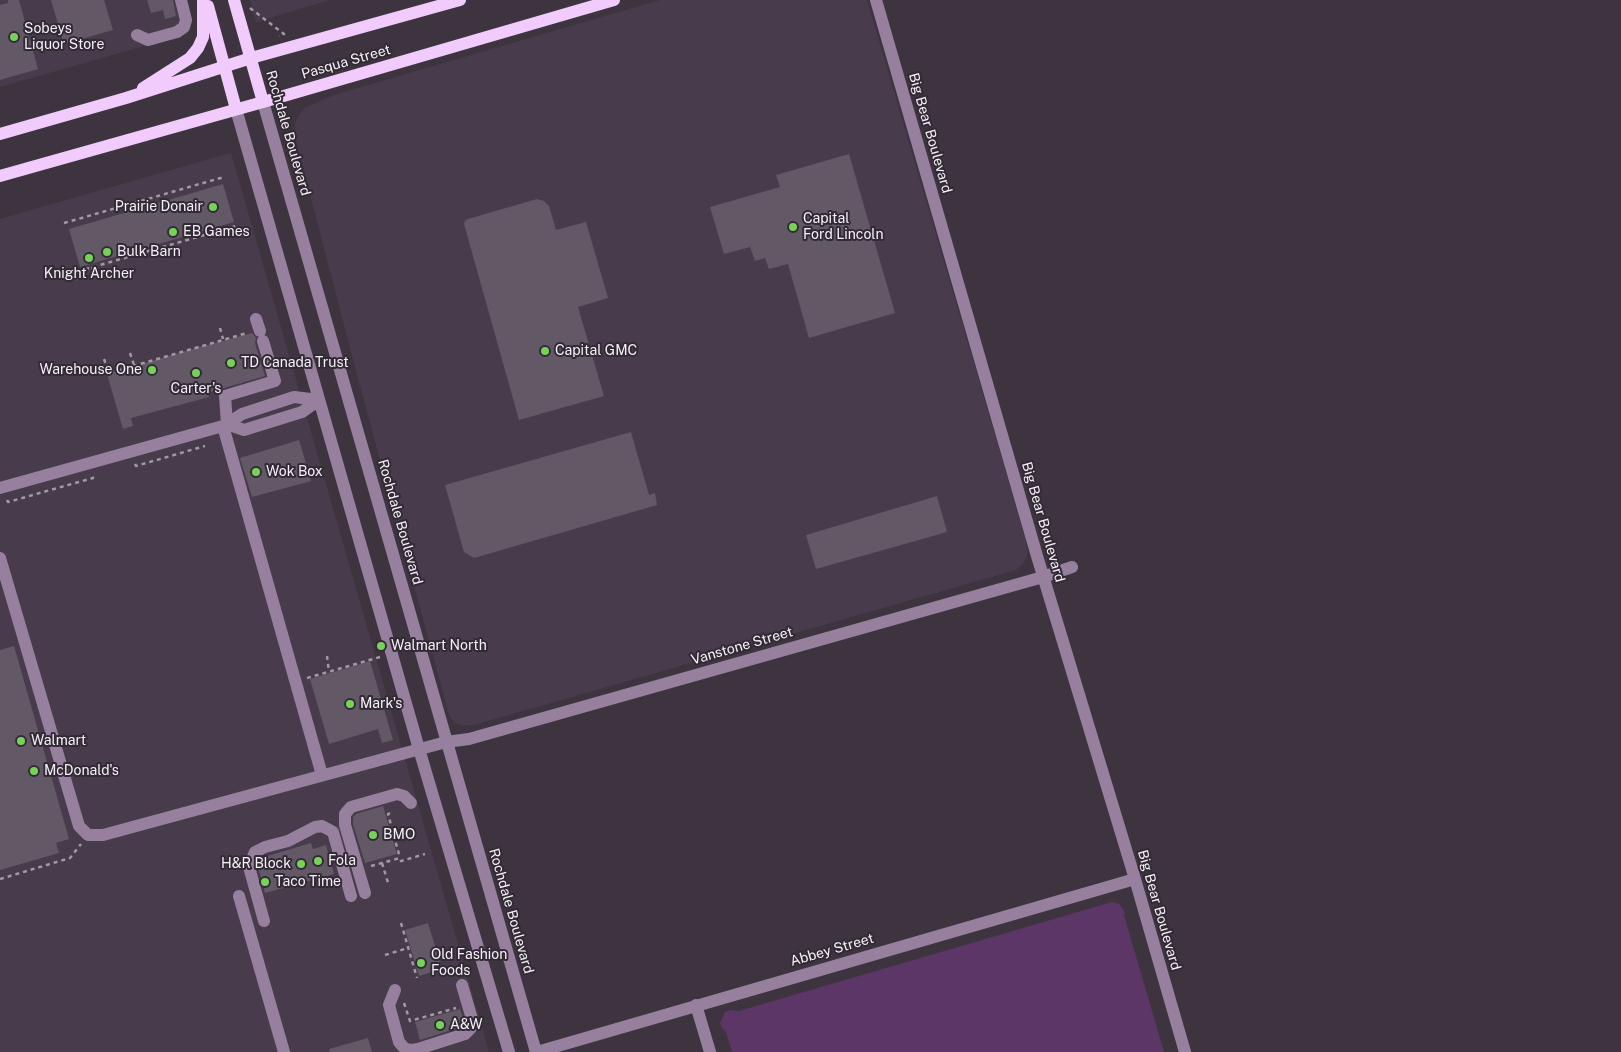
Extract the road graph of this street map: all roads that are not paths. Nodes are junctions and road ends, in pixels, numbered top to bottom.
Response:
1 (181, 0) edge
2 (205, 0) edge
3 (234, 0) edge
4 (460, 0) edge
5 (614, 0) edge
6 (876, 0) edge
7 (137, 35) dead end
8 (251, 58) junction
9 (225, 66) junction
10 (126, 98) junction
11 (264, 102) junction
12 (236, 109) junction
13 (0, 134) edge
14 (0, 176) edge
15 (259, 330) road end
16 (319, 400) junction
17 (225, 425) junction
18 (0, 488) edge
19 (0, 558) edge
20 (1072, 567) dead end
21 (1044, 577) junction
22 (446, 742) junction
23 (419, 749) junction
24 (322, 774) junction
25 (411, 804) dead end
26 (1135, 879) junction
27 (365, 893) dead end
28 (239, 896) dead end
29 (351, 896) dead end
30 (264, 921) dead end
31 (462, 985) dead end
32 (395, 990) dead end
33 (696, 1005) junction
34 (284, 1052) edge
35 (509, 1052) edge
36 (536, 1052) edge
37 (710, 1052) edge
38 (1185, 1052) edge

1 - 7 street
2 - 9 main road
2 - 10 main road
3 - 8 main road, Rochdale Boulevard
4 - 8 main road, Pasqua Street
5 - 11 main road, Pasqua Street
6 - 21 street, Big Bear Boulevard
8 - 9 main road, Pasqua Street
8 - 11 main road, Rochdale Boulevard
9 - 10 main road, Pasqua Street
9 - 12 main road
10 - 13 main road, Pasqua Street
11 - 12 main road, Pasqua Street
11 - 22 street, Rochdale Boulevard
12 - 14 main road, Pasqua Street
12 - 16 street
15 - 17 street
16 - 17 street
16 - 23 street
17 - 18 street
17 - 24 street
19 - 24 street, Vanstone Street
20 - 21 street, Vanstone Street
21 - 22 street, Vanstone Street
21 - 26 street, Big Bear Boulevard
22 - 23 street, Vanstone Street
22 - 36 street, Rochdale Boulevard
23 - 24 street, Vanstone Street
23 - 35 street
25 - 27 street
26 - 33 street, Abbey Street
26 - 38 street, Big Bear Boulevard
28 - 34 street
29 - 30 street
31 - 32 street
33 - 36 street, Abbey Street
33 - 37 street

